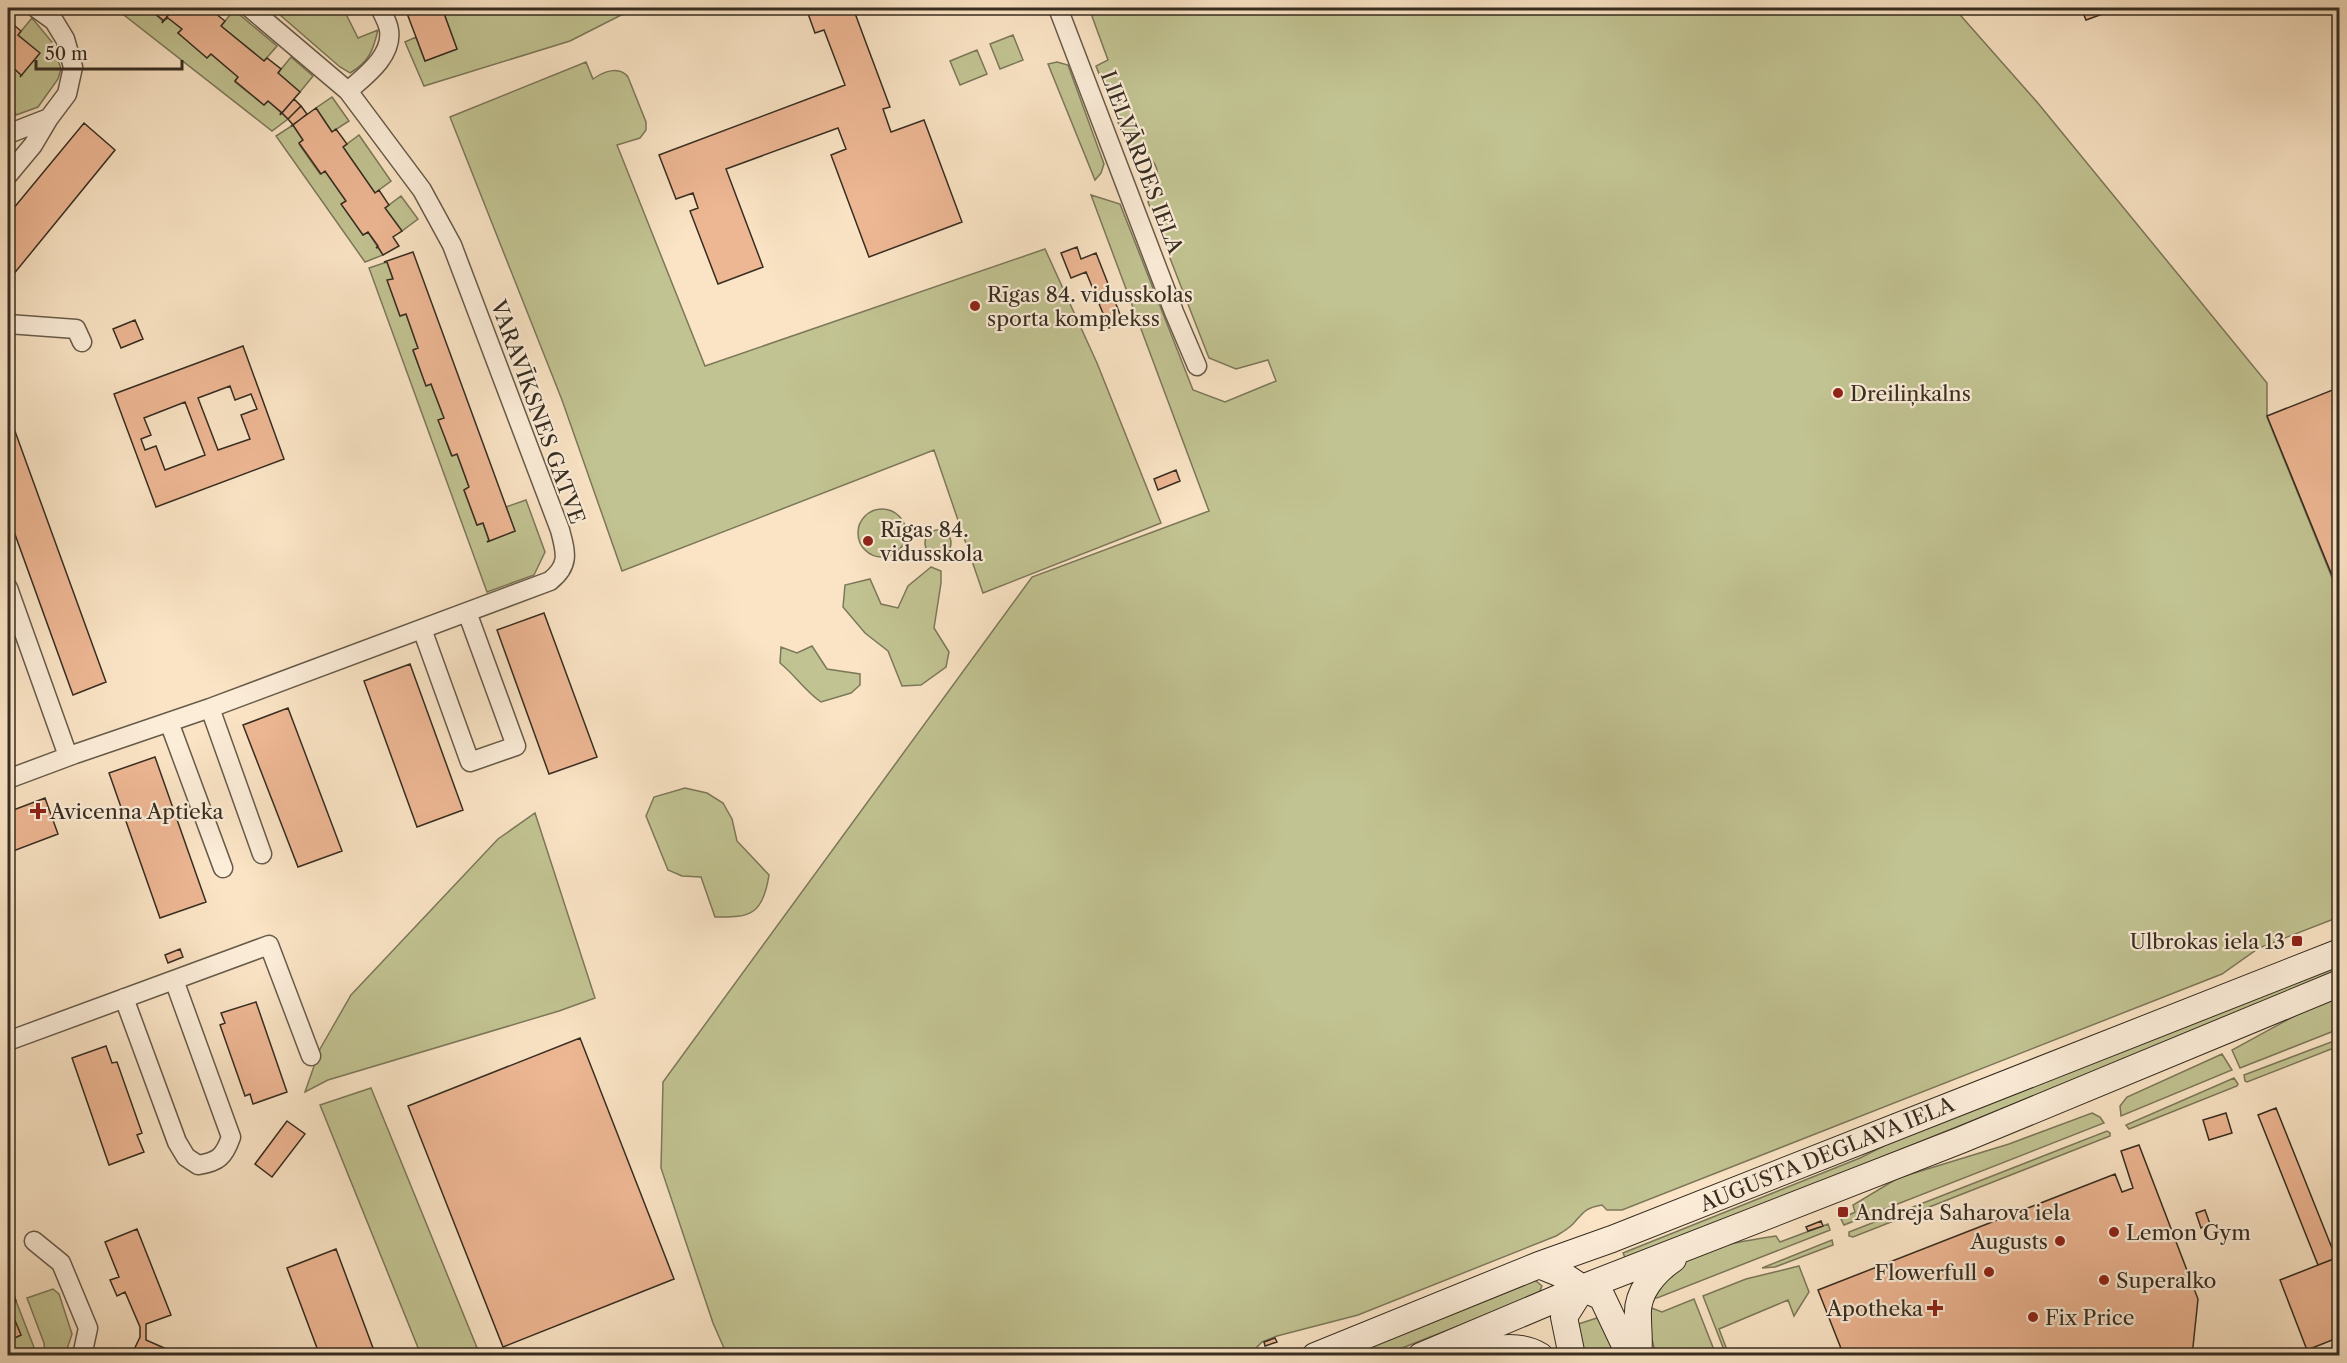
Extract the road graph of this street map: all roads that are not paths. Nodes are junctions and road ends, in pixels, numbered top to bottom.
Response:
1 (250, 8) edge
2 (380, 8) edge
3 (1058, 8) edge
4 (41, 9) edge
5 (348, 91) junction
6 (49, 118) junction
7 (8, 134) edge
8 (8, 175) edge
9 (8, 324) edge
10 (82, 342) dead end
11 (1197, 366) dead end
12 (8, 588) edge
13 (467, 612) junction
14 (422, 629) junction
15 (210, 708) junction
16 (169, 722) junction
17 (68, 756) junction
18 (8, 779) edge
19 (262, 854) dead end
20 (223, 868) dead end
21 (2340, 952) edge
22 (174, 980) junction
23 (2340, 983) edge
24 (124, 998) junction
25 (8, 1041) edge
26 (311, 1056) dead end
27 (34, 1241) dead end
28 (1602, 1242) junction
29 (1691, 1246) junction
30 (1539, 1265) junction
31 (1582, 1288) junction
32 (82, 1356) edge
33 (1315, 1356) edge
34 (1421, 1356) edge
35 (1470, 1356) edge
36 (1540, 1356) edge
37 (1572, 1356) edge
38 (1630, 1356) edge
39 (1638, 1356) edge

1 - 5 street, VARAVĪKSNES GATVE
2 - 5 street
3 - 11 street, LIELVĀRDES IELA
4 - 6 street
5 - 13 street, VARAVĪKSNES GATVE
6 - 7 street
6 - 8 street
9 - 10 street
12 - 17 street
13 - 14 street, VARAVĪKSNES GATVE
13 - 14 street
14 - 15 street, VARAVĪKSNES GATVE
15 - 16 street, VARAVĪKSNES GATVE
15 - 19 street
16 - 17 street, VARAVĪKSNES GATVE
16 - 20 street
17 - 18 street, VARAVĪKSNES GATVE
21 - 28 main road, AUGUSTA DEGLAVA IELA
22 - 24 street
22 - 24 street
22 - 26 street
23 - 29 main road, AUGUSTA DEGLAVA IELA
24 - 25 street
27 - 32 street
28 - 30 main road, AUGUSTA DEGLAVA IELA
28 - 31 main road
29 - 31 main road, AUGUSTA DEGLAVA IELA
29 - 39 main road
30 - 31 main road
30 - 33 main road, AUGUSTA DEGLAVA IELA
31 - 34 main road, AUGUSTA DEGLAVA IELA
31 - 37 main road
31 - 38 main road
35 - 36 main road

